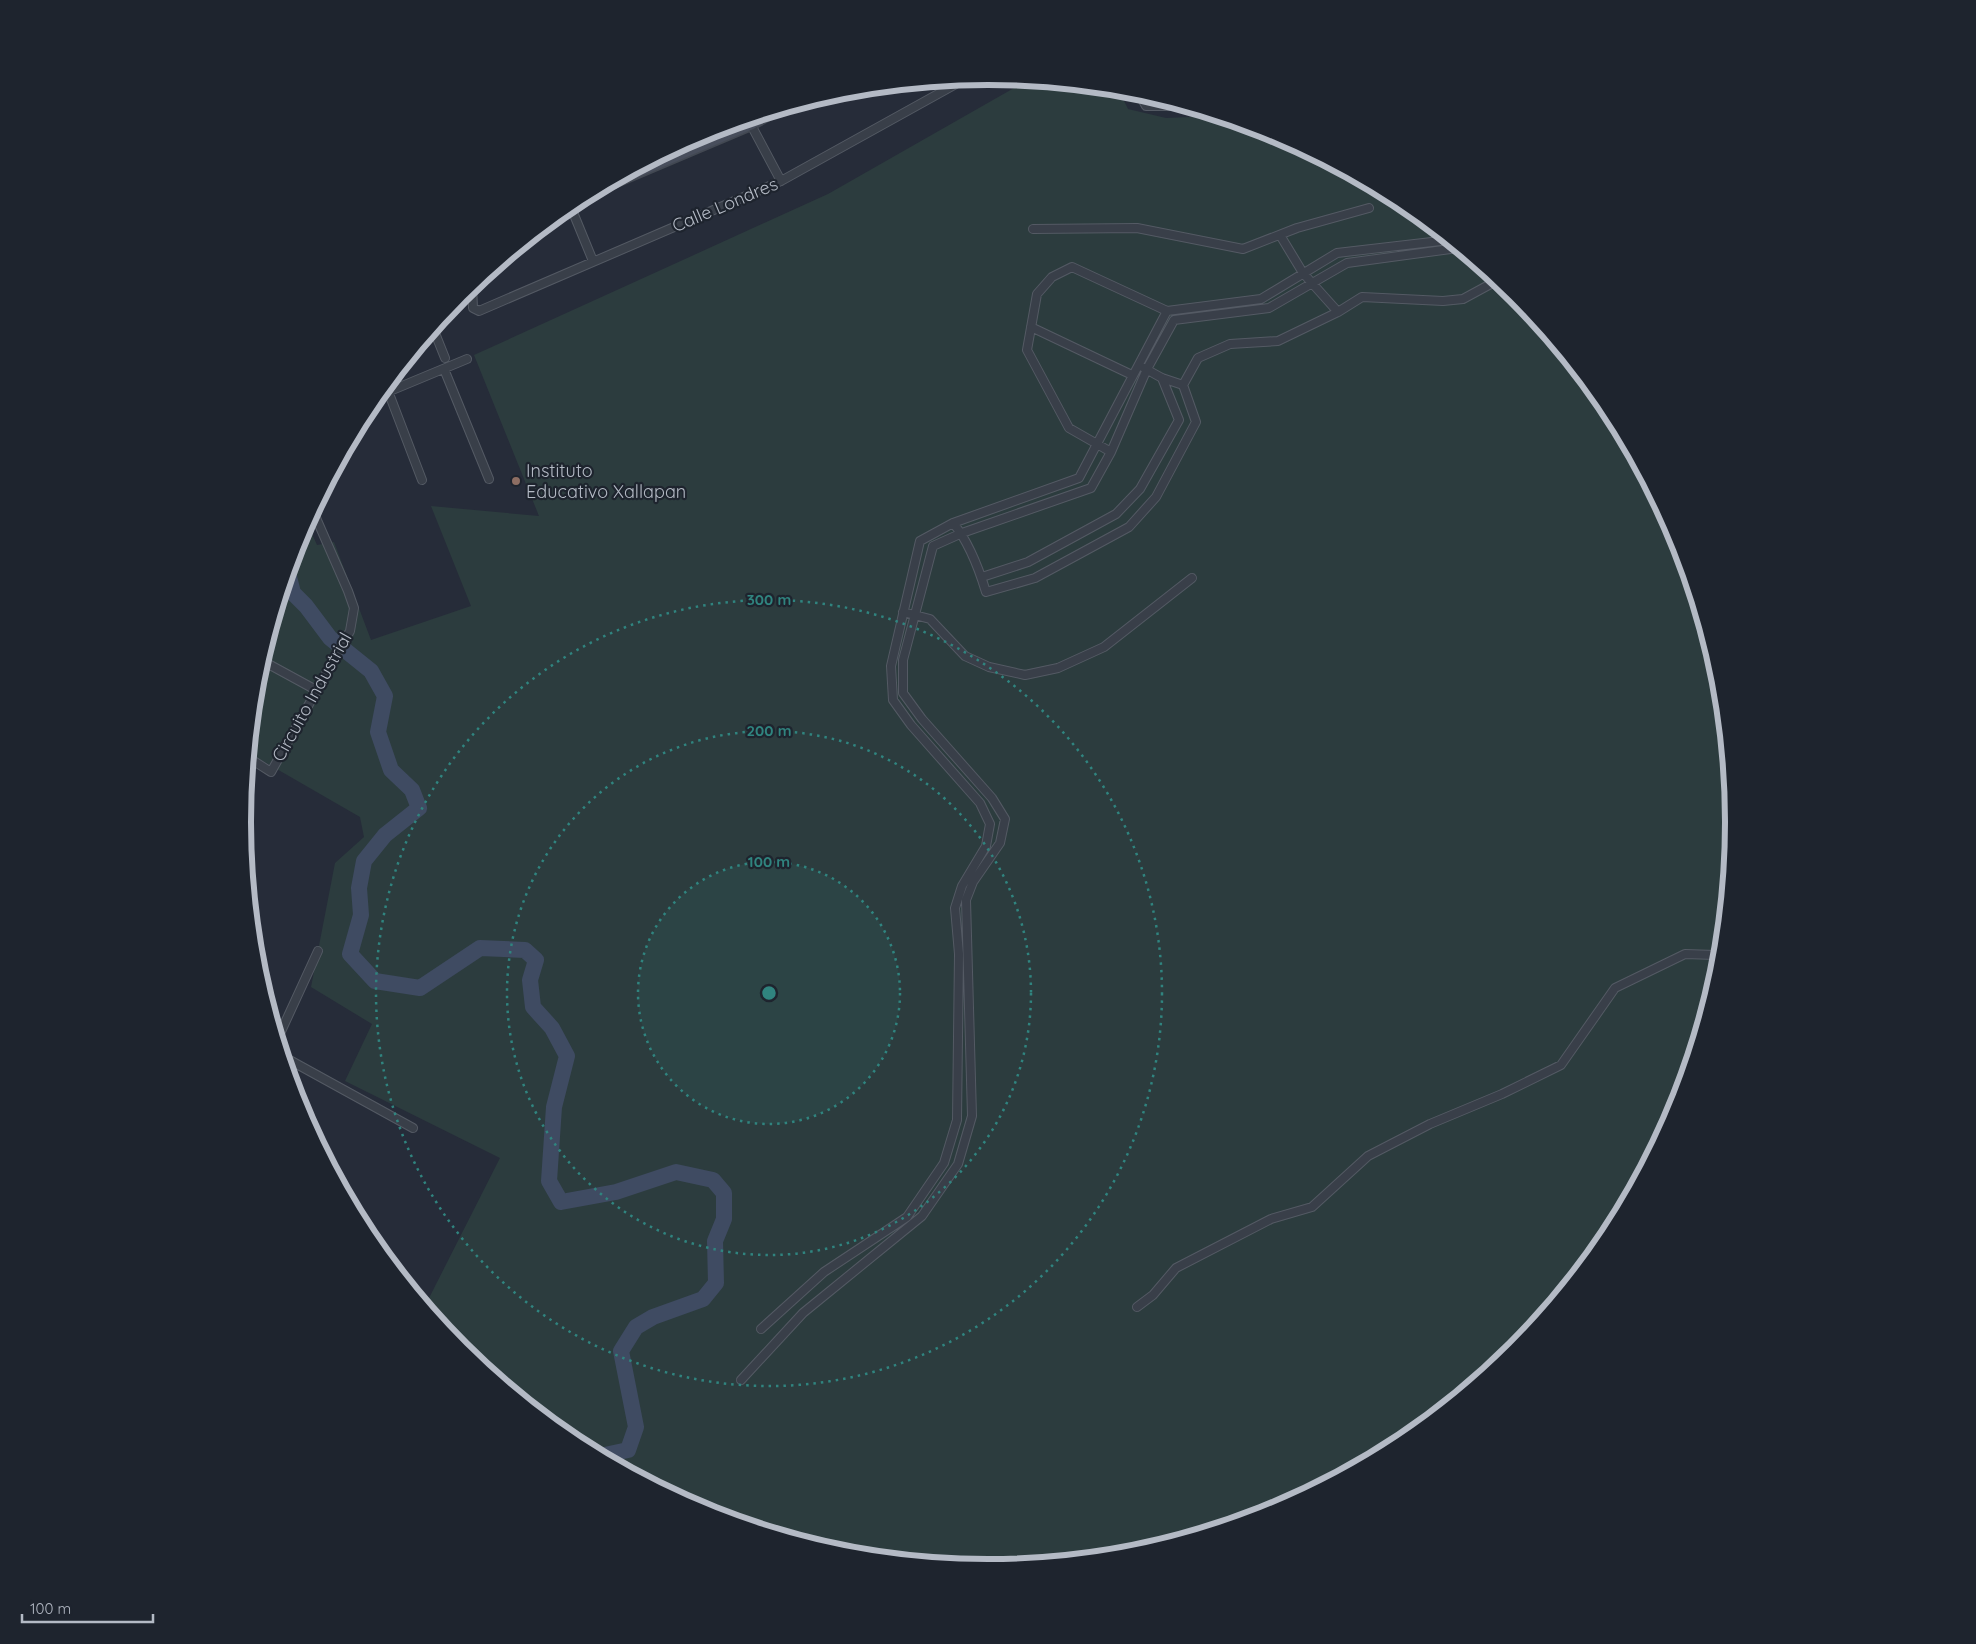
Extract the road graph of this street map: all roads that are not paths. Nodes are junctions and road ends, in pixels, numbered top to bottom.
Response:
1 (948, 87) edge
2 (1144, 102) edge
3 (1162, 106) edge
4 (751, 124) edge
5 (781, 181) junction
6 (1369, 208) dead end
7 (573, 213) edge
8 (1033, 229) dead end
9 (1280, 235) junction
10 (1442, 241) edge
11 (1451, 249) edge
12 (593, 261) junction
13 (1303, 273) junction
14 (1313, 284) junction
15 (1491, 284) edge
16 (472, 296) edge
17 (1167, 311) junction
18 (1338, 312) junction
19 (1031, 327) junction
20 (436, 334) edge
21 (445, 358) dead end
22 (467, 359) dead end
23 (1137, 366) junction
24 (444, 369) junction
25 (1147, 369) junction
26 (1132, 375) junction
27 (1162, 378) junction
28 (1183, 385) junction
29 (391, 390) edge
30 (389, 393) edge
31 (1097, 445) junction
32 (1111, 452) junction
33 (489, 479) dead end
34 (422, 480) dead end
35 (317, 519) edge
36 (953, 523) junction
37 (962, 533) junction
38 (982, 577) junction
39 (1192, 578) dead end
40 (903, 612) junction
41 (915, 614) junction
42 (268, 664) edge
43 (316, 690) junction
44 (254, 761) edge
45 (318, 952) dead end
46 (1713, 955) edge
47 (281, 1031) edge
48 (291, 1061) edge
49 (413, 1128) dead end
50 (1137, 1307) dead end
51 (761, 1329) dead end
52 (741, 1380) dead end

1 - 5 street, Calle Londres
2 - 3 street
4 - 5 street
5 - 12 street, Calle Londres
6 - 9 street
7 - 12 street
8 - 9 street
9 - 13 street
10 - 13 street
11 - 14 street
12 - 16 street, Calle Londres
13 - 14 street
13 - 17 street
14 - 18 street
14 - 25 street
15 - 18 street
17 - 19 street
17 - 23 street
18 - 28 street
19 - 26 street
19 - 31 street
20 - 21 street
22 - 24 street
23 - 25 street
23 - 26 street
24 - 29 street
24 - 33 street
25 - 27 street
25 - 32 street
26 - 31 street
27 - 28 street
27 - 38 street
28 - 38 street
30 - 34 street
31 - 32 street
31 - 36 street
32 - 37 street
35 - 43 street, Circuito Industrial
36 - 37 street
36 - 40 street
37 - 38 street
37 - 41 street
39 - 41 street
40 - 41 street
40 - 51 street
41 - 52 street
42 - 43 street
43 - 44 street, Circuito Industrial
45 - 47 street
46 - 50 street
48 - 49 street

